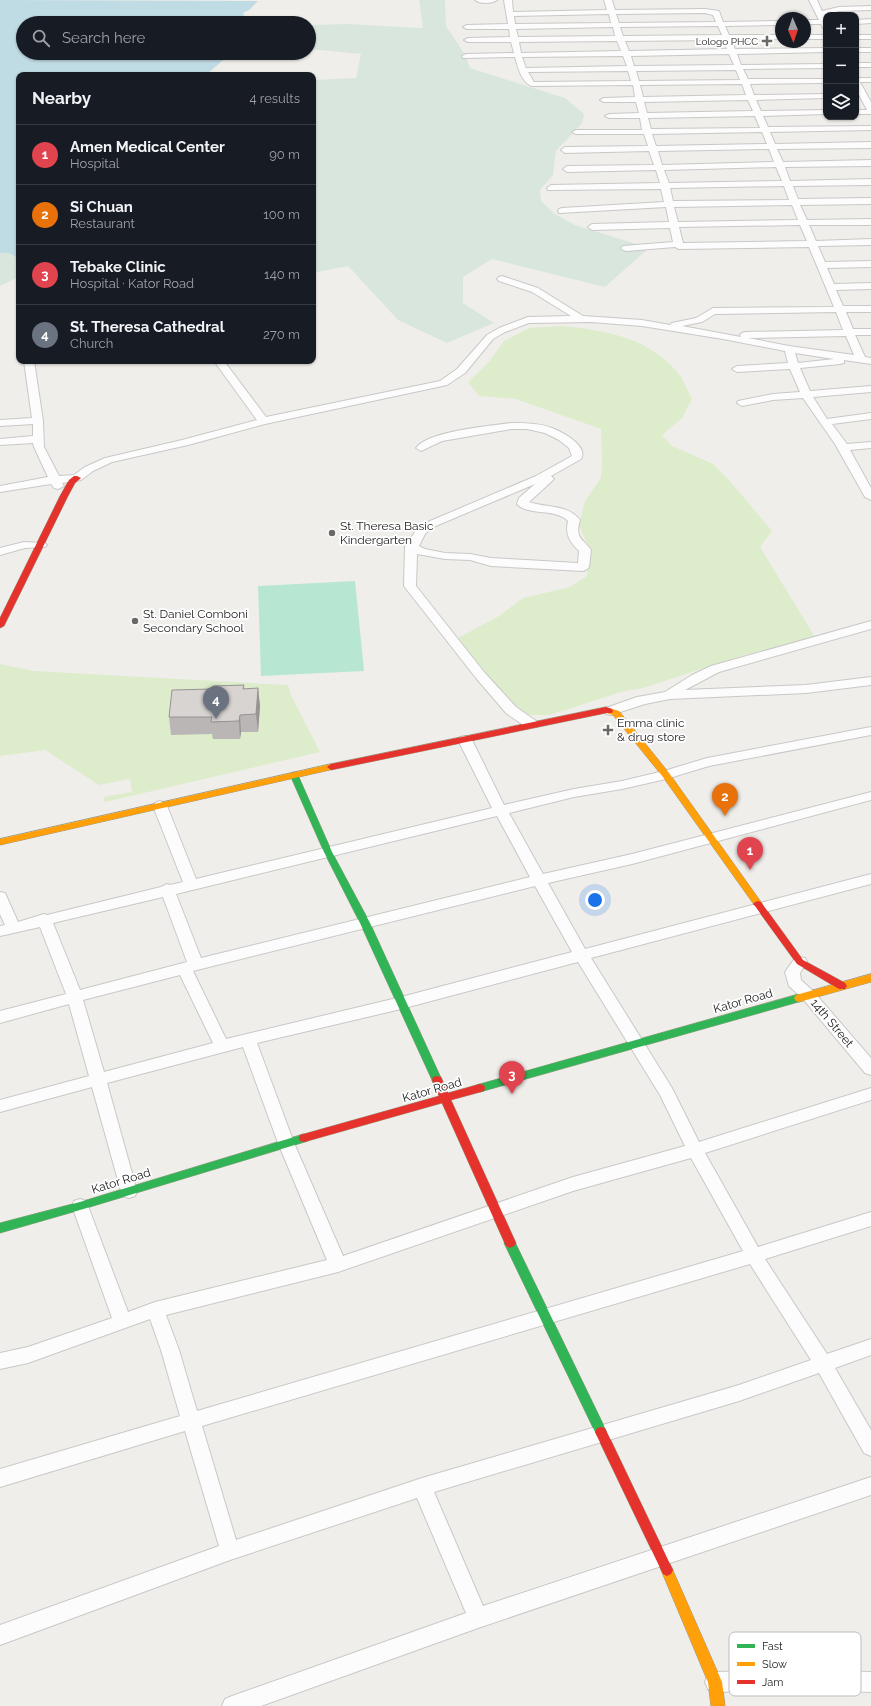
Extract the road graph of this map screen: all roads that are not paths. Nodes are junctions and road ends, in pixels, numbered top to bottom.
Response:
1 (479, 0) edge
2 (493, 0) edge
3 (508, 0) edge
4 (608, 0) edge
5 (813, 0) edge
6 (871, 8) edge
7 (612, 12) junction
8 (510, 14) junction
9 (820, 14) junction
10 (823, 19) edge
11 (871, 21) edge
12 (811, 22) edge
13 (859, 22) edge
14 (775, 23) edge
15 (823, 23) edge
16 (616, 24) junction
17 (720, 24) junction
18 (467, 27) dead end
19 (513, 27) junction
20 (726, 37) junction
21 (775, 37) edge
22 (811, 37) edge
23 (823, 37) edge
24 (859, 37) edge
25 (871, 37) edge
26 (620, 39) junction
27 (468, 40) dead end
28 (516, 40) junction
29 (823, 50) edge
30 (859, 50) edge
31 (871, 50) edge
32 (732, 52) junction
33 (626, 53) junction
34 (518, 54) junction
35 (466, 56) dead end
36 (859, 65) edge
37 (871, 65) edge
38 (823, 66) edge
39 (738, 67) junction
40 (631, 68) junction
41 (522, 70) junction
42 (871, 80) edge
43 (823, 81) edge
44 (859, 81) edge
45 (744, 82) junction
46 (636, 83) junction
47 (858, 84) edge
48 (823, 96) edge
49 (864, 96) edge
50 (751, 98) junction
51 (640, 99) junction
52 (604, 100) dead end
53 (871, 111) edge
54 (823, 112) edge
55 (859, 112) edge
56 (758, 113) junction
57 (644, 115) junction
58 (609, 116) dead end
59 (871, 128) edge
60 (765, 130) junction
61 (576, 132) dead end
62 (647, 132) junction
63 (871, 145) edge
64 (772, 147) junction
65 (654, 149) junction
66 (565, 150) dead end
67 (871, 163) edge
68 (779, 165) junction
69 (660, 166) junction
70 (567, 169) dead end
71 (871, 182) edge
72 (787, 183) junction
73 (665, 185) junction
74 (552, 188) dead end
75 (871, 201) edge
76 (796, 202) junction
77 (670, 204) junction
78 (562, 211) dead end
79 (803, 222) junction
80 (871, 222) edge
81 (676, 225) junction
82 (592, 227) dead end
83 (871, 242) edge
84 (679, 244) junction
85 (813, 245) junction
86 (626, 248) dead end
87 (871, 264) edge
88 (821, 265) junction
89 (502, 279) dead end
90 (871, 286) edge
91 (830, 287) junction
92 (839, 309) junction
93 (871, 309) edge
94 (580, 318) junction
95 (849, 332) junction
96 (871, 332) edge
97 (723, 336) junction
98 (789, 349) junction
99 (871, 354) edge
100 (857, 357) junction
101 (871, 361) edge
102 (29, 364) edge
103 (221, 364) edge
104 (794, 366) junction
105 (737, 369) dead end
106 (871, 389) edge
107 (806, 394) junction
108 (742, 403) dead end
109 (871, 416) edge
110 (38, 420) junction
111 (263, 421) junction
112 (825, 422) junction
113 (0, 423) edge
114 (38, 439) junction
115 (0, 442) edge
116 (871, 445) edge
117 (421, 448) dead end
118 (843, 448) junction
119 (564, 466) junction
120 (871, 477) edge
121 (78, 478) junction
122 (54, 479) junction
123 (859, 479) junction
124 (0, 489) edge
125 (64, 496) junction
126 (871, 498) edge
127 (41, 545) junction
128 (411, 547) junction
129 (0, 552) edge
130 (871, 625) edge
131 (0, 626) edge
132 (871, 681) edge
133 (670, 695) junction
134 (611, 711) junction
135 (531, 724) junction
136 (871, 731) edge
137 (465, 740) junction
138 (294, 775) junction
139 (666, 775) junction
140 (871, 796) edge
141 (160, 806) junction
142 (500, 810) junction
143 (711, 838) junction
144 (0, 842) edge
145 (328, 852) junction
146 (871, 879) edge
147 (538, 880) junction
148 (192, 884) junction
149 (167, 889) junction
150 (0, 897) edge
151 (760, 908) junction
152 (44, 920) junction
153 (365, 923) junction
154 (6, 929) edge
155 (581, 955) junction
156 (800, 962) junction
157 (191, 967) junction
158 (871, 978) edge
159 (842, 986) junction
160 (808, 995) junction
161 (75, 998) junction
162 (402, 1003) junction
163 (0, 1017) edge
164 (248, 1040) junction
165 (637, 1043) junction
166 (222, 1046) junction
167 (871, 1069) edge
168 (98, 1080) junction
169 (871, 1094) edge
170 (446, 1099) junction
171 (0, 1106) edge
172 (286, 1143) junction
173 (695, 1150) junction
174 (129, 1191) junction
175 (80, 1206) junction
176 (494, 1210) junction
177 (871, 1219) edge
178 (0, 1228) edge
179 (754, 1256) junction
180 (338, 1265) junction
181 (155, 1310) junction
182 (545, 1319) junction
183 (122, 1321) junction
184 (871, 1346) edge
185 (0, 1361) edge
186 (822, 1364) junction
187 (191, 1420) junction
188 (602, 1434) junction
189 (871, 1447) edge
190 (0, 1478) edge
191 (871, 1486) edge
192 (422, 1487) junction
193 (230, 1551) junction
194 (661, 1555) junction
195 (478, 1618) junction
196 (0, 1635) edge
197 (715, 1682) junction
198 (729, 1682) edge
199 (861, 1682) edge
200 (871, 1682) edge
201 (232, 1706) edge
202 (718, 1706) edge

1 - 2 street
3 - 8 street
4 - 7 street
5 - 9 street
6 - 9 street
7 - 8 street
7 - 16 street
7 - 17 street
8 - 19 street
9 - 10 street
11 - 13 street
12 - 15 street
14 - 17 street
16 - 17 street
16 - 19 street
16 - 26 street
17 - 20 street
18 - 19 street
19 - 28 street
20 - 21 street
20 - 26 street
20 - 32 street
22 - 23 street
24 - 25 street
26 - 28 street
26 - 33 street
27 - 28 street
28 - 34 street
29 - 32 street
30 - 31 street
32 - 33 street
32 - 39 street
33 - 34 street
33 - 40 street
34 - 35 street
34 - 41 street
36 - 37 street
38 - 39 street
39 - 40 street
39 - 45 street
40 - 41 street
40 - 46 street
41 - 46 street
42 - 44 street
43 - 45 street
45 - 46 street
45 - 50 street
46 - 51 street
47 - 49 street
48 - 50 street
49 - 53 street
50 - 51 street
50 - 56 street
51 - 52 street
51 - 57 street
53 - 55 street
54 - 56 street
56 - 57 street
56 - 60 street
57 - 58 street
57 - 62 street
59 - 60 street
60 - 62 street
60 - 64 street
61 - 62 street
62 - 65 street
63 - 64 street
64 - 65 street
64 - 68 street
65 - 66 street
65 - 69 street
67 - 68 street
68 - 69 street
68 - 72 street
69 - 70 street
69 - 73 street
71 - 72 street
72 - 73 street
72 - 76 street
73 - 74 street
73 - 77 street
75 - 76 street
76 - 77 street
76 - 79 street
77 - 78 street
77 - 81 street
79 - 80 street
79 - 81 street
79 - 85 street
81 - 82 street
81 - 84 street
83 - 85 street
84 - 85 street
84 - 86 street
85 - 88 street
87 - 88 street
88 - 91 street
89 - 94 street
90 - 91 street
91 - 92 street
92 - 93 street
92 - 94 street
92 - 95 street
94 - 97 street
94 - 111 street
95 - 96 street
95 - 97 street
95 - 100 street
97 - 98 street
98 - 100 street
98 - 104 street
99 - 100 street
100 - 101 street
100 - 104 street
102 - 110 street
103 - 111 street
104 - 105 street
104 - 107 street
106 - 107 street
107 - 108 street
107 - 112 street
109 - 112 street
110 - 113 street
110 - 114 street
111 - 121 street
112 - 118 street
114 - 115 street
114 - 122 street
116 - 118 street
117 - 119 street
118 - 123 street
119 - 128 street
119 - 128 street
120 - 123 street
121 - 122 street
121 - 125 street
122 - 124 street
122 - 125 street
123 - 126 street
125 - 127 street
127 - 129 street
127 - 131 street
128 - 135 street
130 - 133 street
132 - 133 street
133 - 134 street
134 - 135 street
134 - 139 street
135 - 137 street
136 - 139 street
137 - 138 street
137 - 142 street
138 - 141 street
138 - 145 street
139 - 142 street
139 - 143 street
140 - 143 street
141 - 144 street
141 - 148 street
142 - 145 street
142 - 147 street
143 - 147 street
143 - 151 street
145 - 148 street
145 - 153 street
146 - 151 street
147 - 153 street
147 - 155 street
148 - 149 street
149 - 152 street
149 - 157 street
150 - 154 street
151 - 155 street
151 - 156 street
152 - 154 street
152 - 161 street
153 - 157 street
153 - 162 street
155 - 162 street
155 - 165 street
156 - 159 street
156 - 160 street, 14th Street
157 - 161 street
157 - 166 street
158 - 159 street, Kator Road
159 - 160 street, Kator Road
160 - 165 street, Kator Road
160 - 167 street, 14th Street
161 - 163 street
161 - 168 street
162 - 164 street
162 - 170 street
164 - 166 street
164 - 172 street
165 - 170 street, Kator Road
165 - 173 street
166 - 168 street
168 - 171 street
168 - 174 street
169 - 173 street
170 - 172 street, Kator Road
170 - 176 street
172 - 174 street, Kator Road
172 - 180 street
173 - 176 street
173 - 179 street
174 - 175 street, Kator Road
175 - 178 street, Kator Road
175 - 183 street
176 - 180 street
176 - 182 street
177 - 179 street
179 - 182 street
179 - 186 street
180 - 181 street
181 - 183 street
181 - 187 street
182 - 187 street
182 - 188 street
183 - 185 street
184 - 186 street
186 - 188 street
186 - 189 street
187 - 190 street
187 - 193 street
188 - 192 street
188 - 194 street
191 - 194 street
192 - 193 street
192 - 195 street
193 - 196 street
194 - 195 street
194 - 197 street
195 - 201 street
197 - 198 street
197 - 202 street
199 - 200 street

